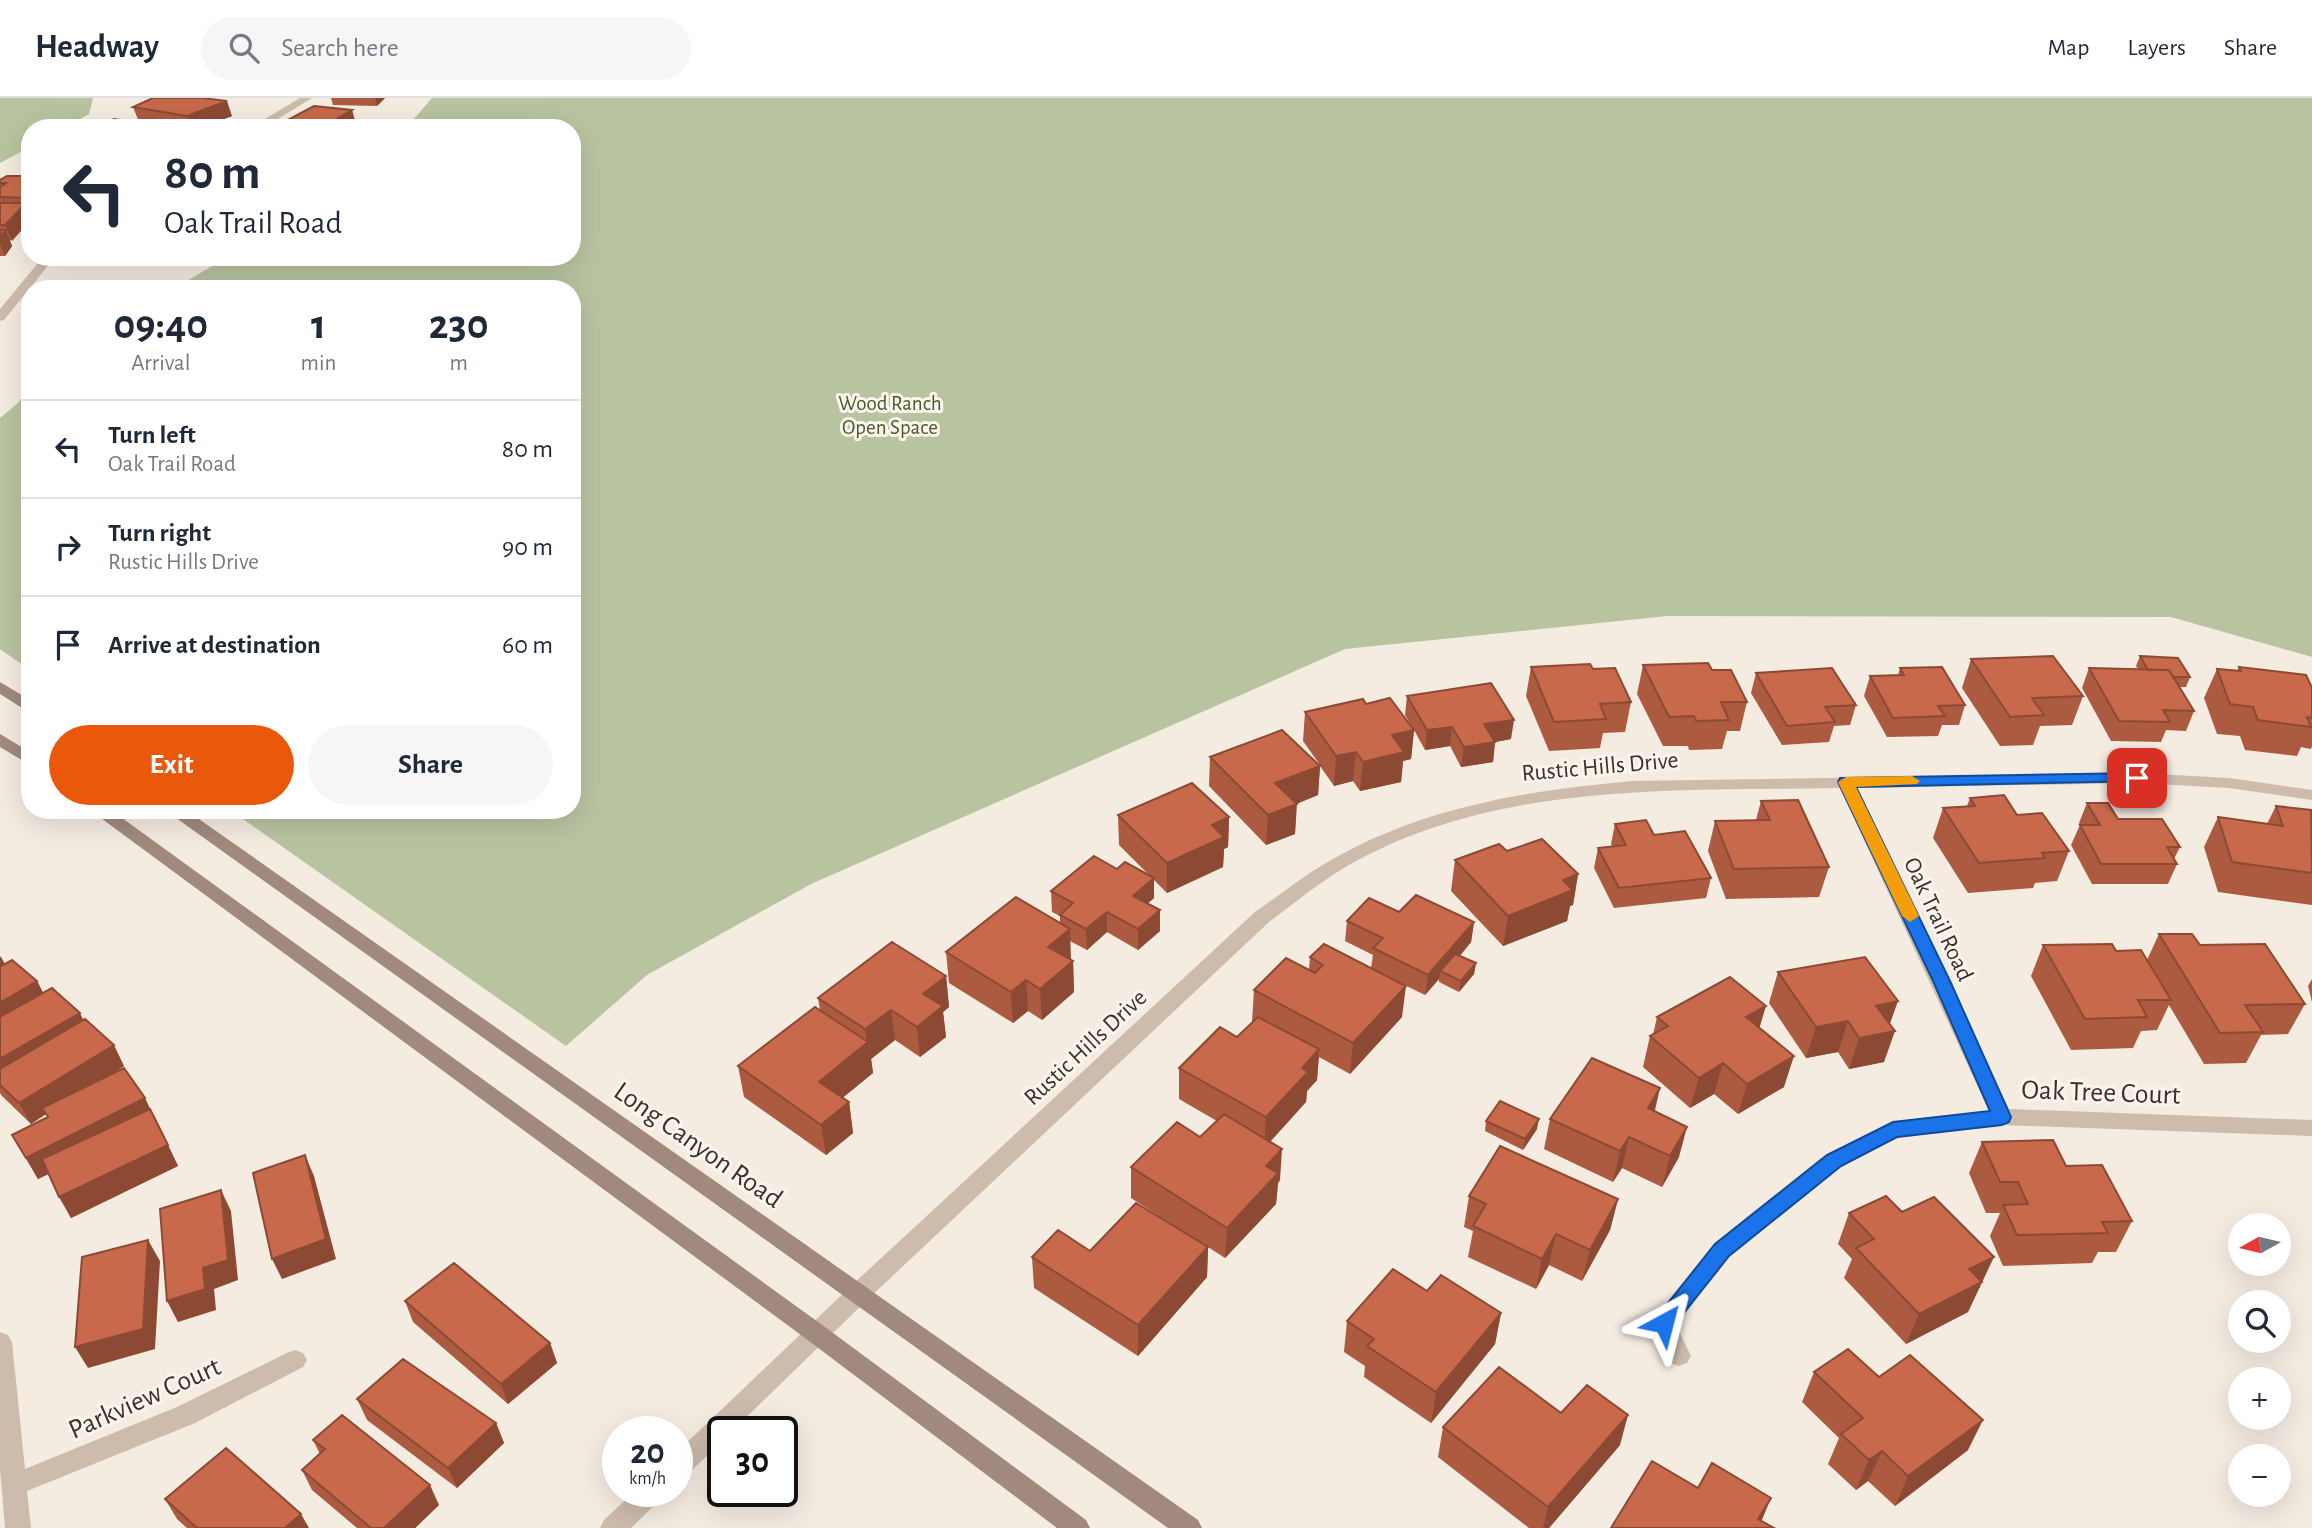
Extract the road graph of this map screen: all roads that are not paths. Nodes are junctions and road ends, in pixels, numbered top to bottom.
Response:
1 (307, 98) edge
2 (271, 119) edge
3 (42, 266) edge
4 (30, 280) edge
5 (21, 291) edge
6 (0, 317) edge
7 (0, 687) edge
8 (21, 702) edge
9 (0, 739) edge
10 (21, 754) edge
11 (1846, 782) junction
12 (2312, 795) edge
13 (111, 819) edge
14 (187, 819) edge
15 (2002, 1117) junction
16 (2312, 1128) edge
17 (859, 1293) junction
18 (817, 1334) junction
19 (0, 1342) edge
20 (1679, 1356) dead end
21 (295, 1360) dead end
22 (693, 1453) edge
23 (15, 1484) junction
24 (635, 1507) edge
25 (19, 1528) edge
26 (613, 1528) edge
27 (1077, 1528) edge
28 (1189, 1528) edge

1 - 2 street
3 - 4 street
5 - 6 street
7 - 8 main road
9 - 10 main road
11 - 12 street, Rustic Hills Drive
11 - 15 street, Oak Trail Road
11 - 17 street, Rustic Hills Drive
13 - 18 main road
14 - 17 main road, Long Canyon Road
15 - 16 street, Oak Tree Court
15 - 20 street, Oak Tree Court
17 - 18 street, Rustic Hills Drive
17 - 28 main road, Long Canyon Road
18 - 22 street, Rustic Hills Drive
18 - 27 main road
19 - 23 street
21 - 23 street, Parkview Court
23 - 25 street
24 - 26 street

